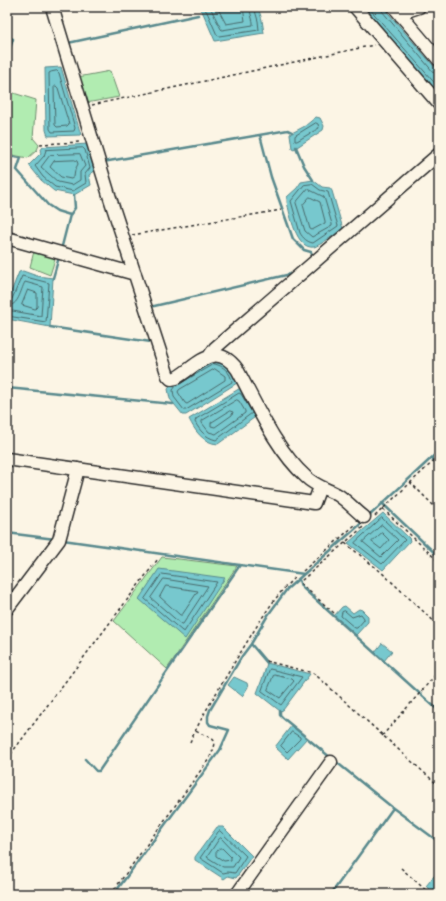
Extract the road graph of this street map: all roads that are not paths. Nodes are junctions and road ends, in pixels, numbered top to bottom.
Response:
1 (52, 7) edge
2 (355, 7) edge
3 (419, 7) edge
4 (397, 11) edge
5 (439, 60) edge
6 (439, 104) edge
7 (439, 154) edge
8 (7, 238) edge
9 (135, 274) junction
10 (210, 355) junction
11 (7, 459) edge
12 (78, 469) junction
13 (320, 487) junction
14 (367, 520) road end
15 (7, 608) edge
16 (331, 762) dead end
17 (236, 894) edge

1 - 9 street
2 - 6 street
3 - 4 street
4 - 5 street
7 - 10 street
8 - 9 street
9 - 10 street
10 - 13 street
11 - 12 street
12 - 13 street
12 - 15 street
13 - 14 street
16 - 17 street

